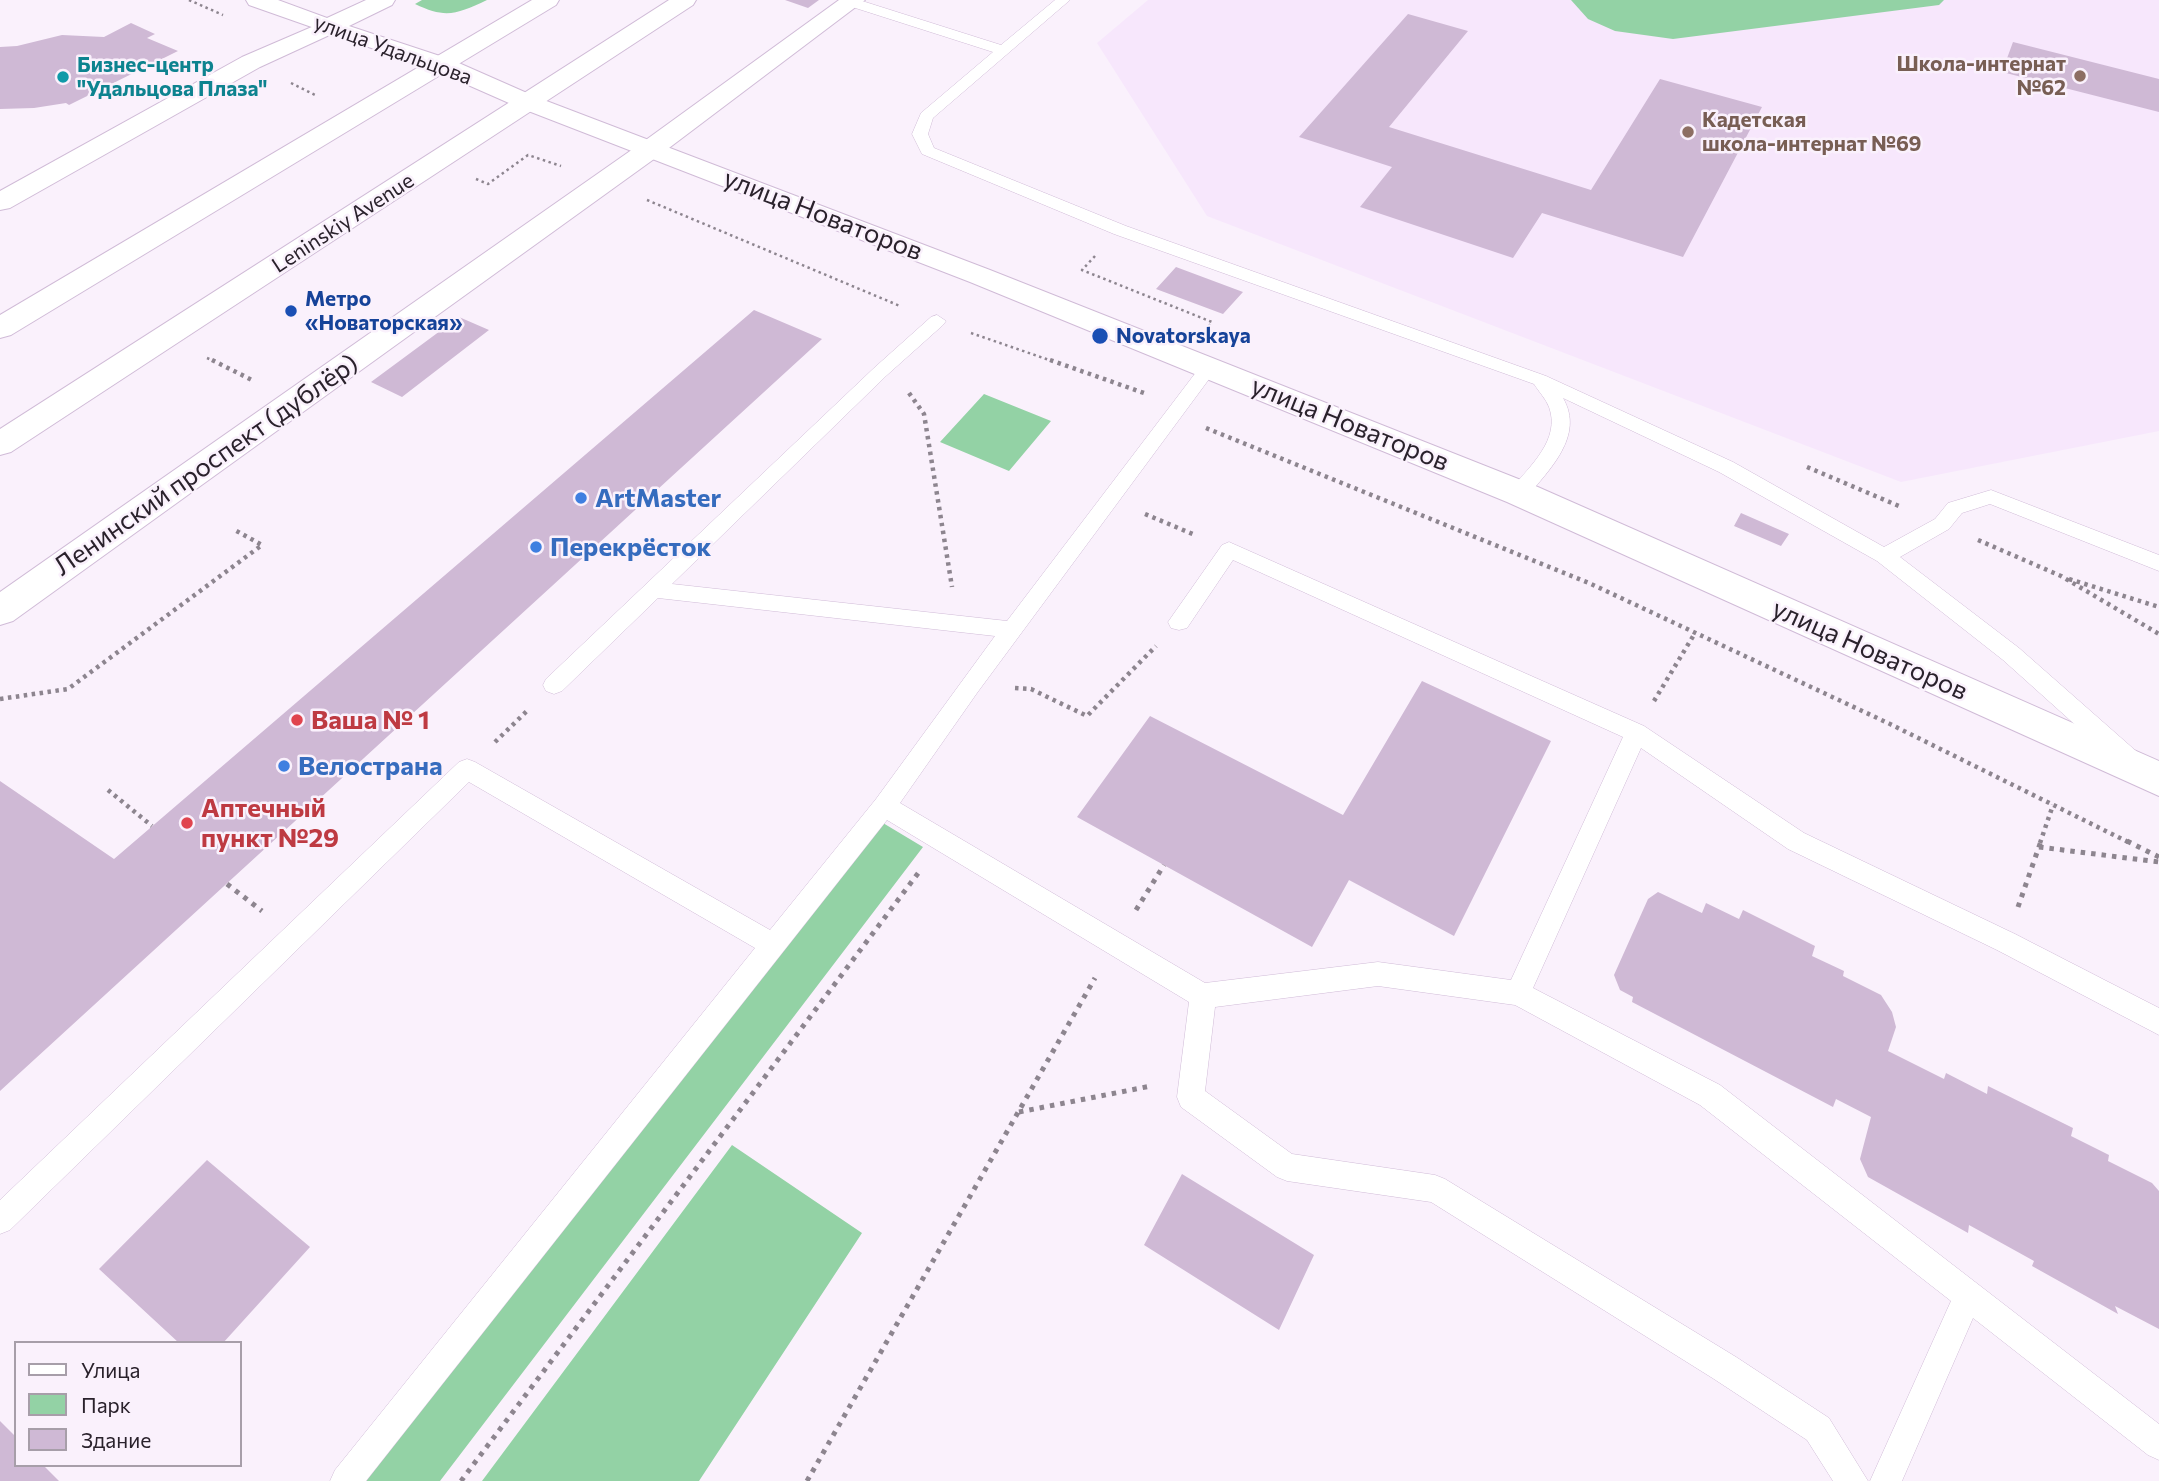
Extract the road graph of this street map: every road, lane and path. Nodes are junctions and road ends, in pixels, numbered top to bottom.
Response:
1 (257, 0) edge
2 (384, 0) edge
3 (548, 0) edge
4 (685, 0) edge
5 (1063, 0) edge
6 (853, 1) edge
7 (328, 27) junction
8 (1002, 50) junction
9 (443, 65) junction
10 (527, 102) junction
11 (652, 148) junction
12 (469, 176) dead end
13 (604, 182) junction
14 (0, 202) edge
15 (937, 321) junction
16 (0, 328) edge
17 (1209, 367) junction
18 (1540, 380) junction
19 (902, 384) dead end
20 (1173, 414) junction
21 (0, 444) edge
22 (1519, 493) junction
23 (1112, 499) junction
24 (233, 529) dead end
25 (1229, 550) junction
26 (1884, 556) junction
27 (2159, 563) edge
28 (2061, 576) dead end
29 (654, 590) junction
30 (2159, 607) edge
31 (0, 611) edge
32 (1179, 622) joint
33 (958, 624) junction
34 (1013, 630) junction
35 (1695, 633) junction
36 (1677, 661) dead end
37 (554, 685) dead end
38 (969, 687) junction
39 (0, 699) edge
40 (1636, 733) junction
41 (2152, 776) edge
42 (108, 790) dead end
43 (2053, 805) junction
44 (884, 806) junction
45 (152, 826) dead end
46 (943, 841) junction
47 (2039, 847) junction
48 (2159, 860) edge
49 (1164, 865) dead end
50 (2006, 942) junction
51 (1115, 943) junction
52 (773, 945) junction
53 (1518, 993) junction
54 (1203, 996) junction
55 (2159, 1022) edge
56 (1193, 1079) junction
57 (1018, 1112) junction
58 (0, 1220) edge
59 (1968, 1296) junction
60 (2159, 1444) edge
61 (346, 1481) edge
62 (461, 1481) edge
63 (807, 1481) edge
64 (1852, 1481) edge
65 (1886, 1481) edge

1 - 7 street, улица Удальцова
2 - 7 street
3 - 9 street
4 - 10 street, Leninskiy Avenue
5 - 8 lane
6 - 8 lane
6 - 11 street, Ленинский проспект (дублёр)
7 - 9 street, улица Удальцова
7 - 14 street
8 - 18 lane
9 - 10 street, улица Удальцова
9 - 16 street
10 - 11 street, улица Новаторов
10 - 21 street, Leninskiy Avenue
11 - 13 street, Ленинский проспект (дублёр)
11 - 17 street, улица Новаторов
12 - 13 path
13 - 15 path
13 - 31 street, Ленинский проспект (дублёр)
15 - 20 path
15 - 29 lane
17 - 20 lane
17 - 22 street, улица Новаторов
18 - 22 lane
18 - 26 lane
19 - 33 path
20 - 23 lane
20 - 35 path
22 - 41 street, улица Новаторов
23 - 25 path
23 - 34 lane
24 - 39 path
25 - 32 lane
25 - 40 lane
26 - 27 lane
26 - 41 lane
28 - 30 path
29 - 33 lane
29 - 37 lane
32 - 38 path
33 - 34 lane
34 - 38 lane
35 - 36 path
35 - 43 path
38 - 44 lane
40 - 50 lane
40 - 53 lane
42 - 45 path
43 - 47 path
43 - 48 path
44 - 46 lane
44 - 52 lane
46 - 51 lane
46 - 62 path
47 - 48 path
47 - 50 path
49 - 51 path
50 - 55 lane
51 - 54 lane
51 - 57 path
52 - 58 lane
52 - 61 lane
53 - 54 lane
53 - 59 lane
54 - 56 lane
56 - 57 path
56 - 64 lane
57 - 63 path
59 - 60 lane
59 - 65 lane

